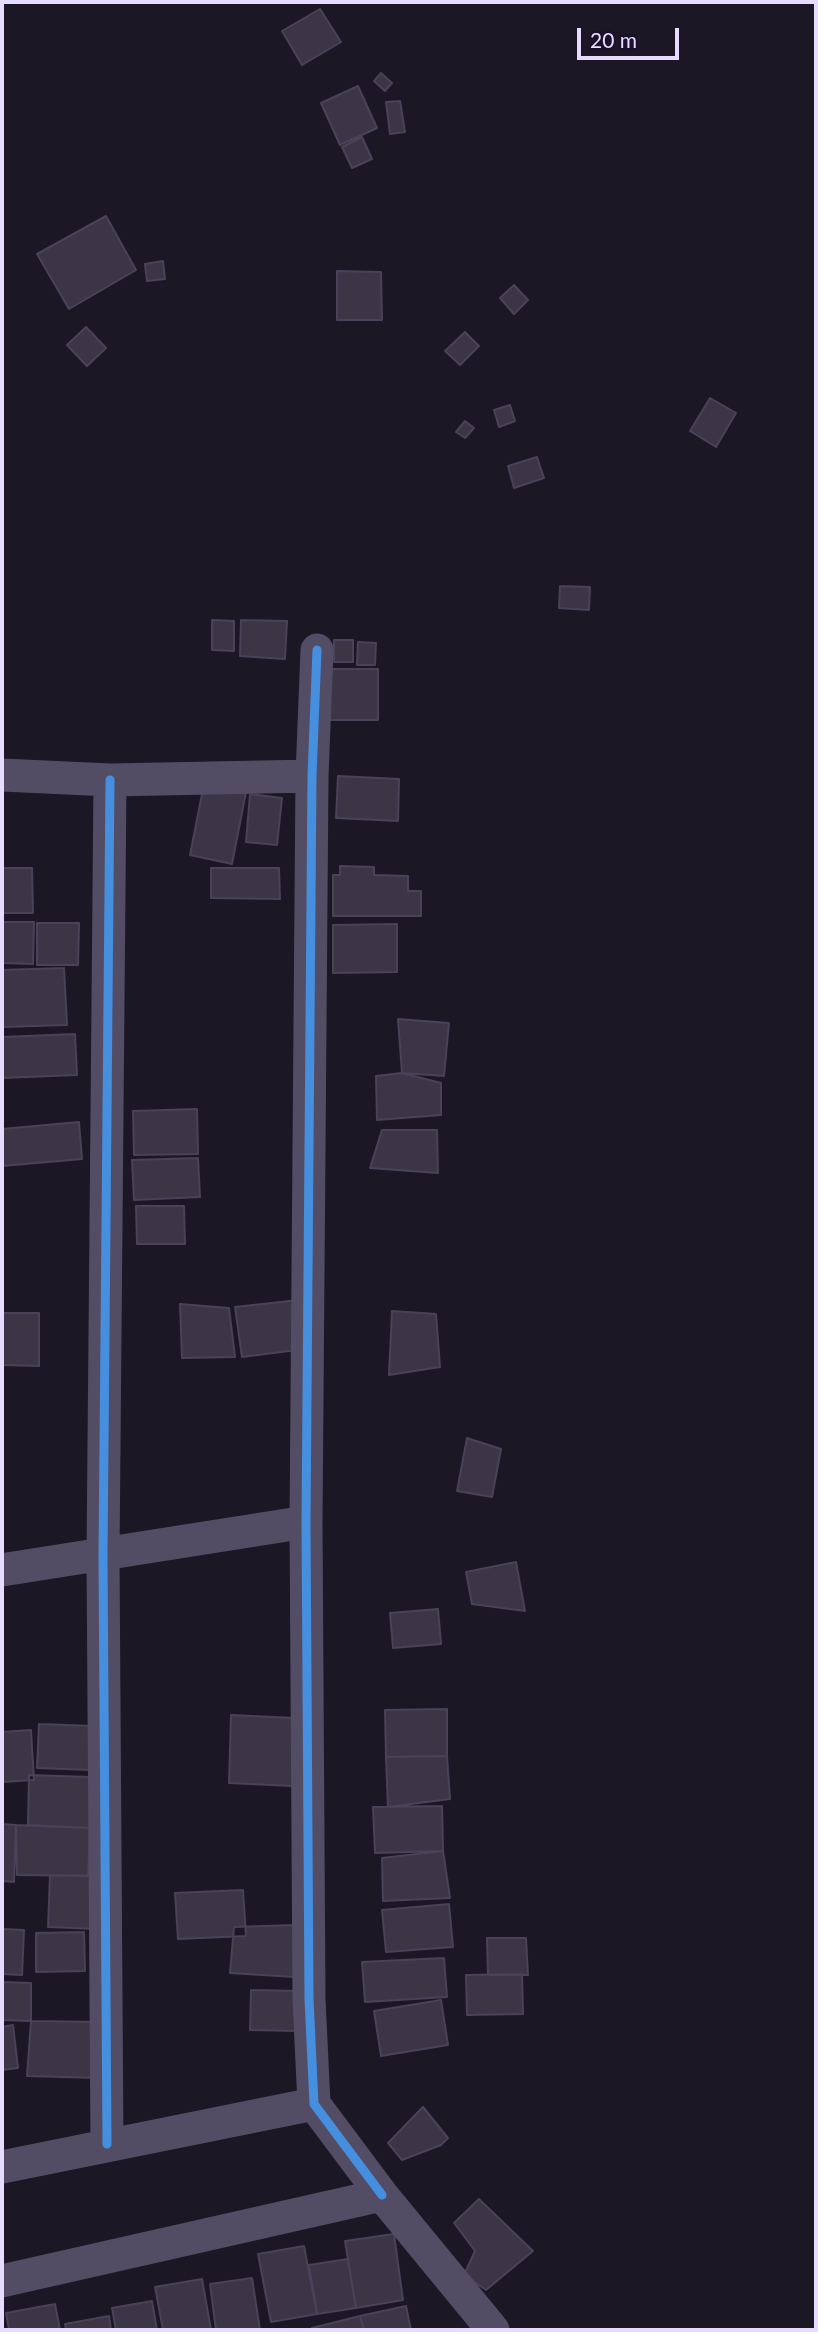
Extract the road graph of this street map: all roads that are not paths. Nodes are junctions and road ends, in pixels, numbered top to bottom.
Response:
1 (317, 650) dead end
2 (2, 775) edge
3 (312, 776) junction
4 (110, 780) junction
5 (306, 1522) junction
6 (103, 1556) junction
7 (2, 1570) edge
8 (314, 2104) junction
9 (107, 2144) junction
10 (2, 2167) edge
11 (382, 2195) junction
12 (2, 2281) edge
13 (493, 2330) edge

1 - 3 street
2 - 4 street
3 - 4 street
3 - 5 street
4 - 6 street
5 - 6 street
5 - 8 street
6 - 7 street
6 - 9 street
8 - 9 street
8 - 11 street
9 - 10 street
11 - 12 street
11 - 13 street

